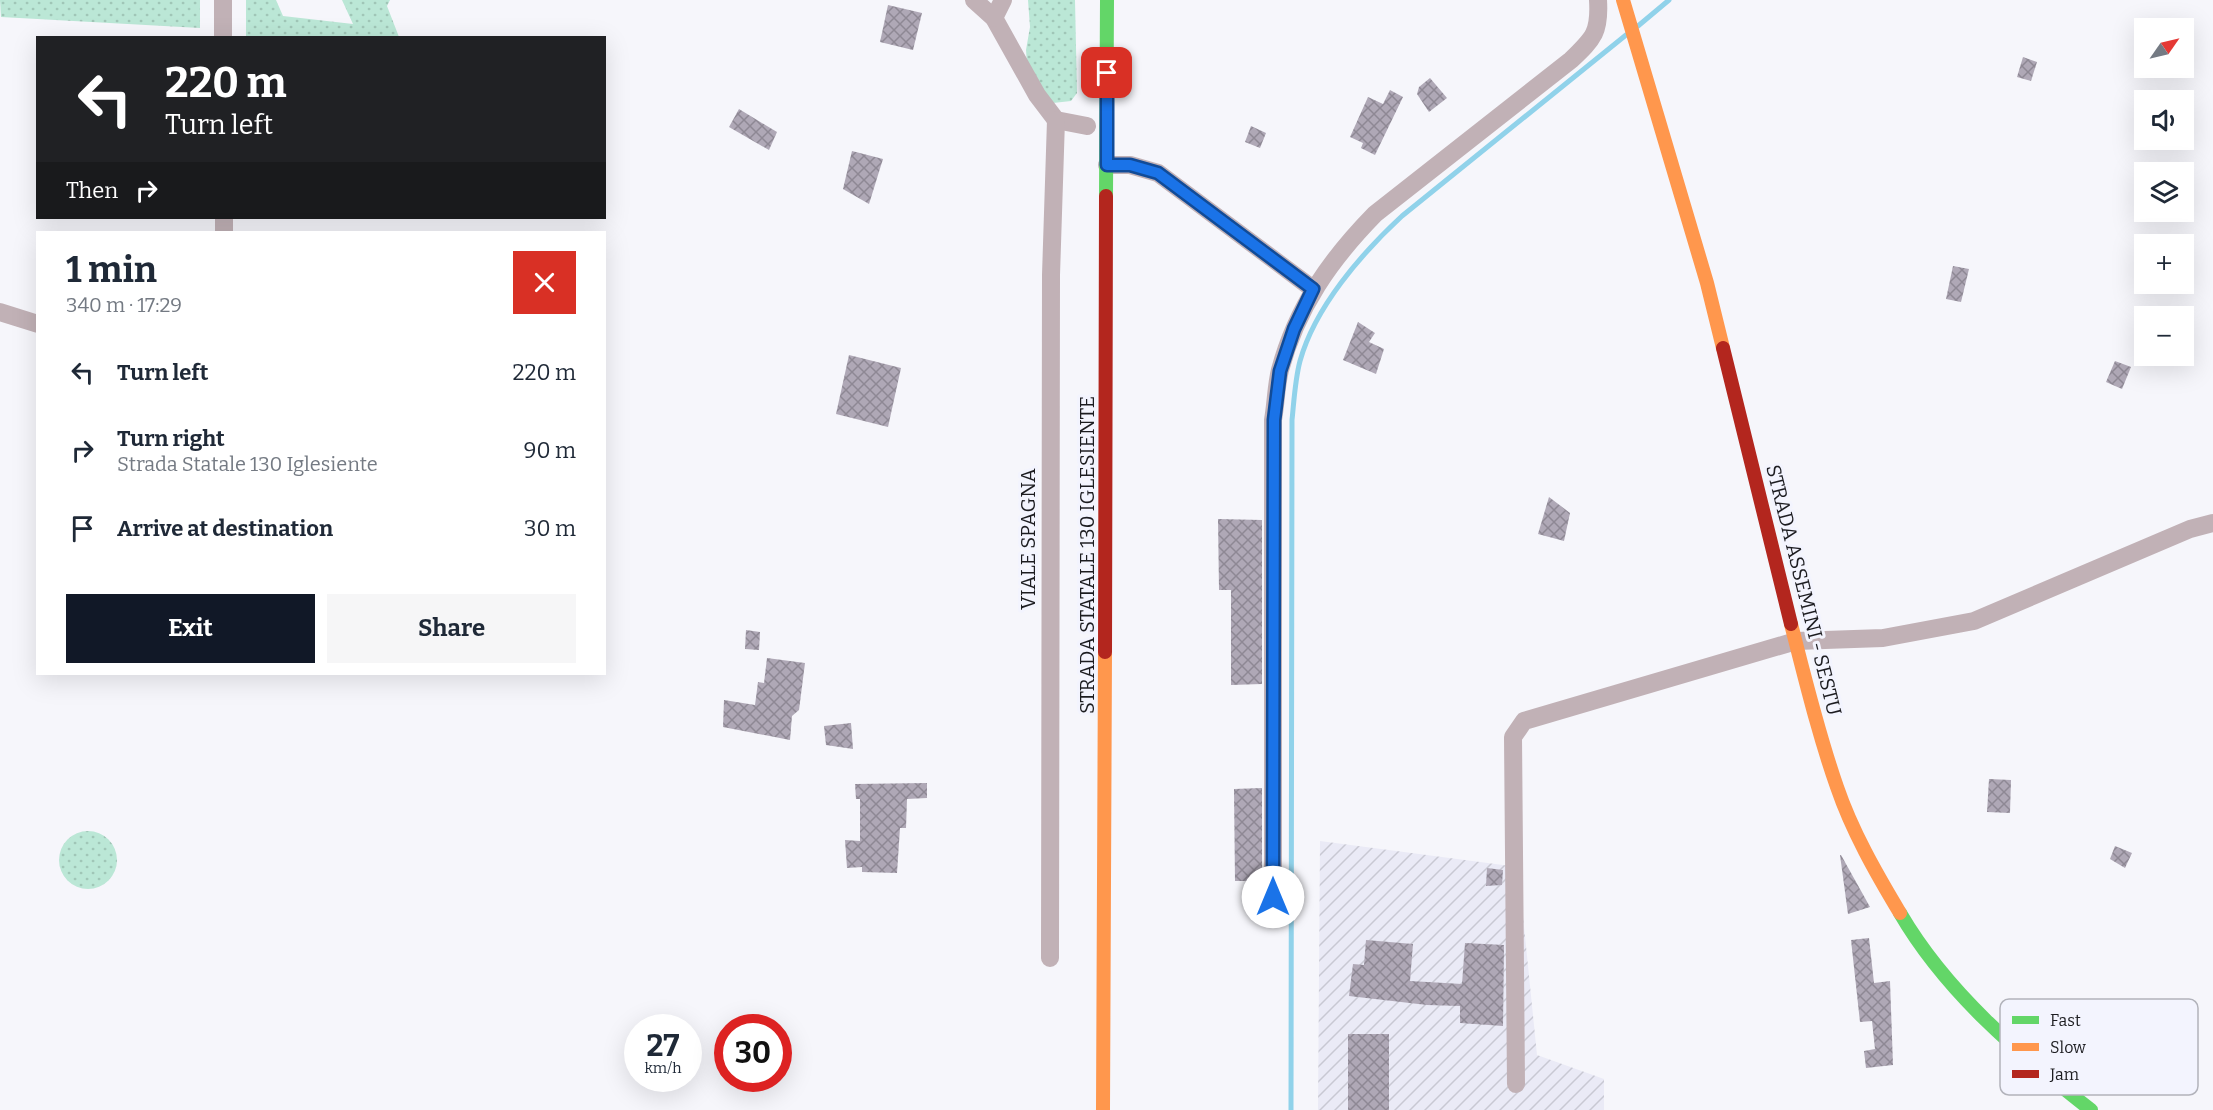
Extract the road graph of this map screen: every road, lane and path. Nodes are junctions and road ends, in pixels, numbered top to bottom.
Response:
1 (223, 0) edge
2 (974, 0) edge
3 (1003, 0) edge
4 (1107, 0) edge
5 (1598, 0) edge
6 (1625, 5) edge
7 (994, 18) junction
8 (223, 36) edge
9 (1056, 120) junction
10 (1086, 127) dead end
11 (1107, 165) junction
12 (1313, 289) junction
13 (0, 312) edge
14 (36, 323) edge
15 (2213, 523) edge
16 (1796, 641) junction
17 (1273, 897) dead end
18 (1050, 958) dead end
19 (2000, 1034) edge
20 (1516, 1084) dead end
21 (2072, 1095) edge
22 (1104, 1110) edge
23 (2091, 1110) edge

1 - 8 street
2 - 7 street
3 - 7 street
4 - 11 street, STRADA STATALE 130 IGLESIENTE
5 - 12 street
6 - 16 street, STRADA ASSEMINI - SESTU
7 - 9 street
9 - 10 street
9 - 18 street, VIALE SPAGNA
11 - 12 street
11 - 22 street, STRADA STATALE 130 IGLESIENTE
12 - 17 street
13 - 14 street
15 - 16 street
16 - 19 street, STRADA ASSEMINI - SESTU
16 - 20 street
21 - 23 street, STRADA ASSEMINI - SESTU

